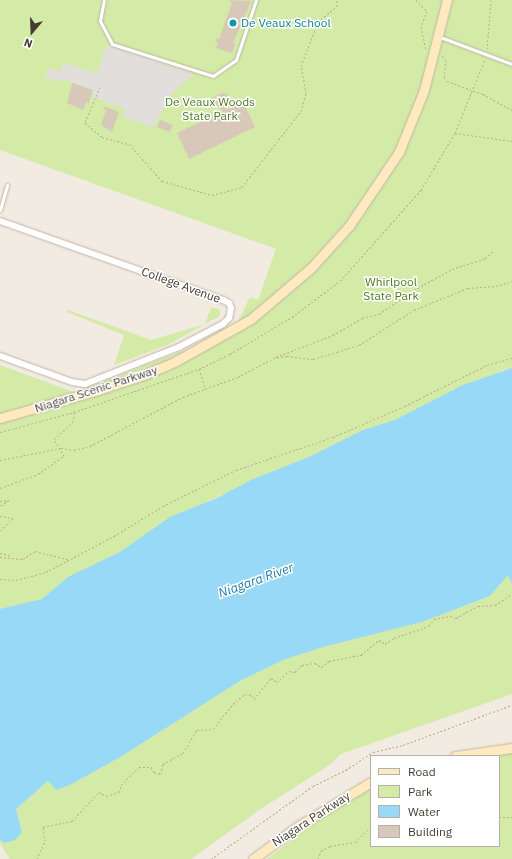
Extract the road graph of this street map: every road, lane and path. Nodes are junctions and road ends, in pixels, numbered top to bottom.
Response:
1 (104, 0) edge
2 (256, 0) edge
3 (336, 0) edge
4 (416, 0) edge
5 (447, 0) edge
6 (490, 0) edge
7 (440, 37) junction
8 (435, 54) junction
9 (487, 56) junction
10 (512, 64) edge
11 (100, 87) dead end
12 (471, 90) junction
13 (512, 110) edge
14 (455, 133) junction
15 (512, 141) edge
16 (7, 185) dead end
17 (0, 210) edge
18 (0, 221) edge
19 (493, 251) dead end
20 (512, 281) edge
21 (0, 356) edge
22 (273, 358) junction
23 (512, 358) edge
24 (199, 369) junction
25 (206, 388) junction
26 (74, 412) junction
27 (0, 418) edge
28 (0, 432) edge
29 (61, 448) junction
30 (0, 460) edge
31 (0, 488) edge
32 (0, 501) edge
33 (0, 506) edge
34 (0, 516) edge
35 (0, 531) edge
36 (0, 553) edge
37 (12, 556) junction
38 (0, 557) edge
39 (69, 560) junction
40 (0, 579) edge
41 (512, 594) edge
42 (512, 705) edge
43 (512, 748) edge
44 (462, 755) edge
45 (370, 783) edge
46 (500, 817) edge
47 (512, 817) edge
48 (370, 828) edge
49 (37, 859) edge
50 (211, 859) edge
51 (252, 859) edge
52 (318, 859) edge

1 - 2 lane
3 - 11 path
4 - 8 path
5 - 7 main road, Niagara Scenic Parkway
6 - 9 path
7 - 8 main road, Niagara Scenic Parkway
7 - 9 lane
8 - 12 path
8 - 27 main road, Niagara Scenic Parkway
9 - 10 lane
9 - 12 path
12 - 13 path
12 - 14 path
14 - 15 path
14 - 24 path
16 - 17 lane
18 - 21 street, College Avenue
19 - 22 path
20 - 22 path
22 - 25 path
23 - 39 path
24 - 25 path
24 - 26 path
25 - 29 path
26 - 28 path
26 - 29 path
29 - 30 path
29 - 31 path
32 - 33 path
34 - 35 path
36 - 37 path
37 - 38 path
37 - 39 path
39 - 40 path
41 - 49 path
42 - 50 path
43 - 44 main road
45 - 51 main road, Niagara Parkway
46 - 47 path
48 - 52 path

